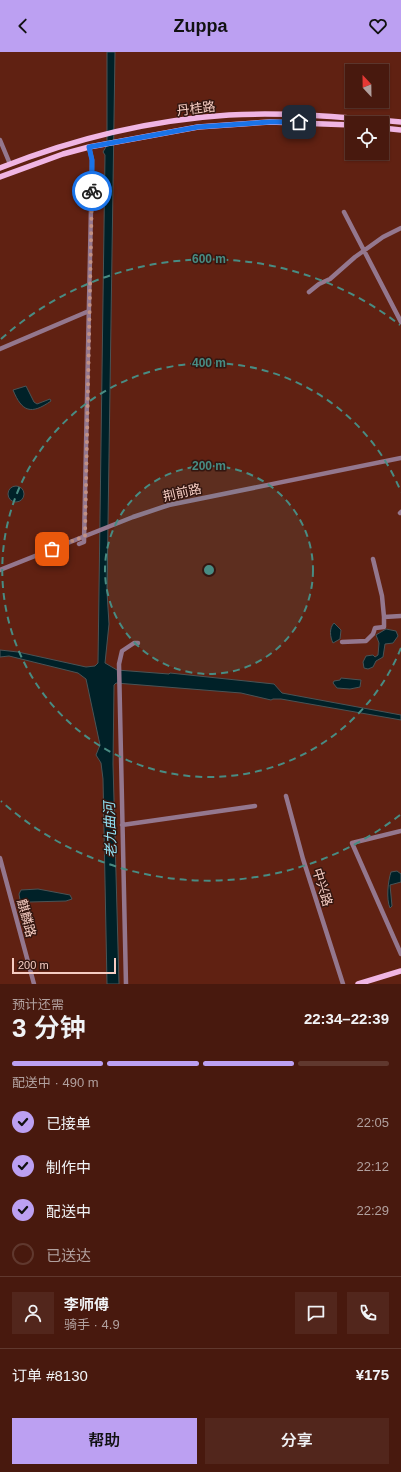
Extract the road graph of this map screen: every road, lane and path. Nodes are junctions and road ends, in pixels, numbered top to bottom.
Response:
1 (401, 122) edge
2 (345, 125) edge
3 (389, 129) edge
4 (401, 130) edge
5 (0, 140) edge
6 (89, 147) junction
7 (10, 164) junction
8 (0, 168) edge
9 (0, 177) edge
10 (344, 212) dead end
11 (401, 228) edge
12 (365, 252) junction
13 (309, 292) dead end
14 (89, 312) junction
15 (401, 322) edge
16 (0, 349) edge
17 (401, 458) edge
18 (85, 536) junction
19 (79, 544) dead end
20 (373, 559) dead end
21 (0, 570) edge
22 (401, 616) edge
23 (384, 617) junction
24 (342, 642) dead end
25 (138, 643) dead end
26 (286, 796) dead end
27 (255, 806) dead end
28 (122, 825) junction
29 (401, 831) edge
30 (0, 858) edge
31 (6, 882) junction
32 (0, 884) edge
33 (401, 954) edge
34 (401, 971) edge
35 (34, 984) edge
36 (126, 984) edge
37 (343, 984) edge
38 (358, 984) edge

1 - 7 main road, 丹桂路
2 - 6 main road, 丹桂路
3 - 4 main road
5 - 7 street
6 - 9 main road, 丹桂路
6 - 14 street
7 - 8 main road, 丹桂路
10 - 12 street
11 - 12 street
12 - 13 street
12 - 15 street
14 - 16 street
14 - 18 street
17 - 18 street, 荆前路
18 - 19 street
18 - 21 street, 荆前路
20 - 23 street
22 - 23 street
23 - 24 street
25 - 28 street
26 - 37 street, 中兴路
27 - 28 street
28 - 36 street
29 - 33 street
30 - 31 street, 麒麟路
31 - 32 street
31 - 35 street, 麒麟路
34 - 38 main road

